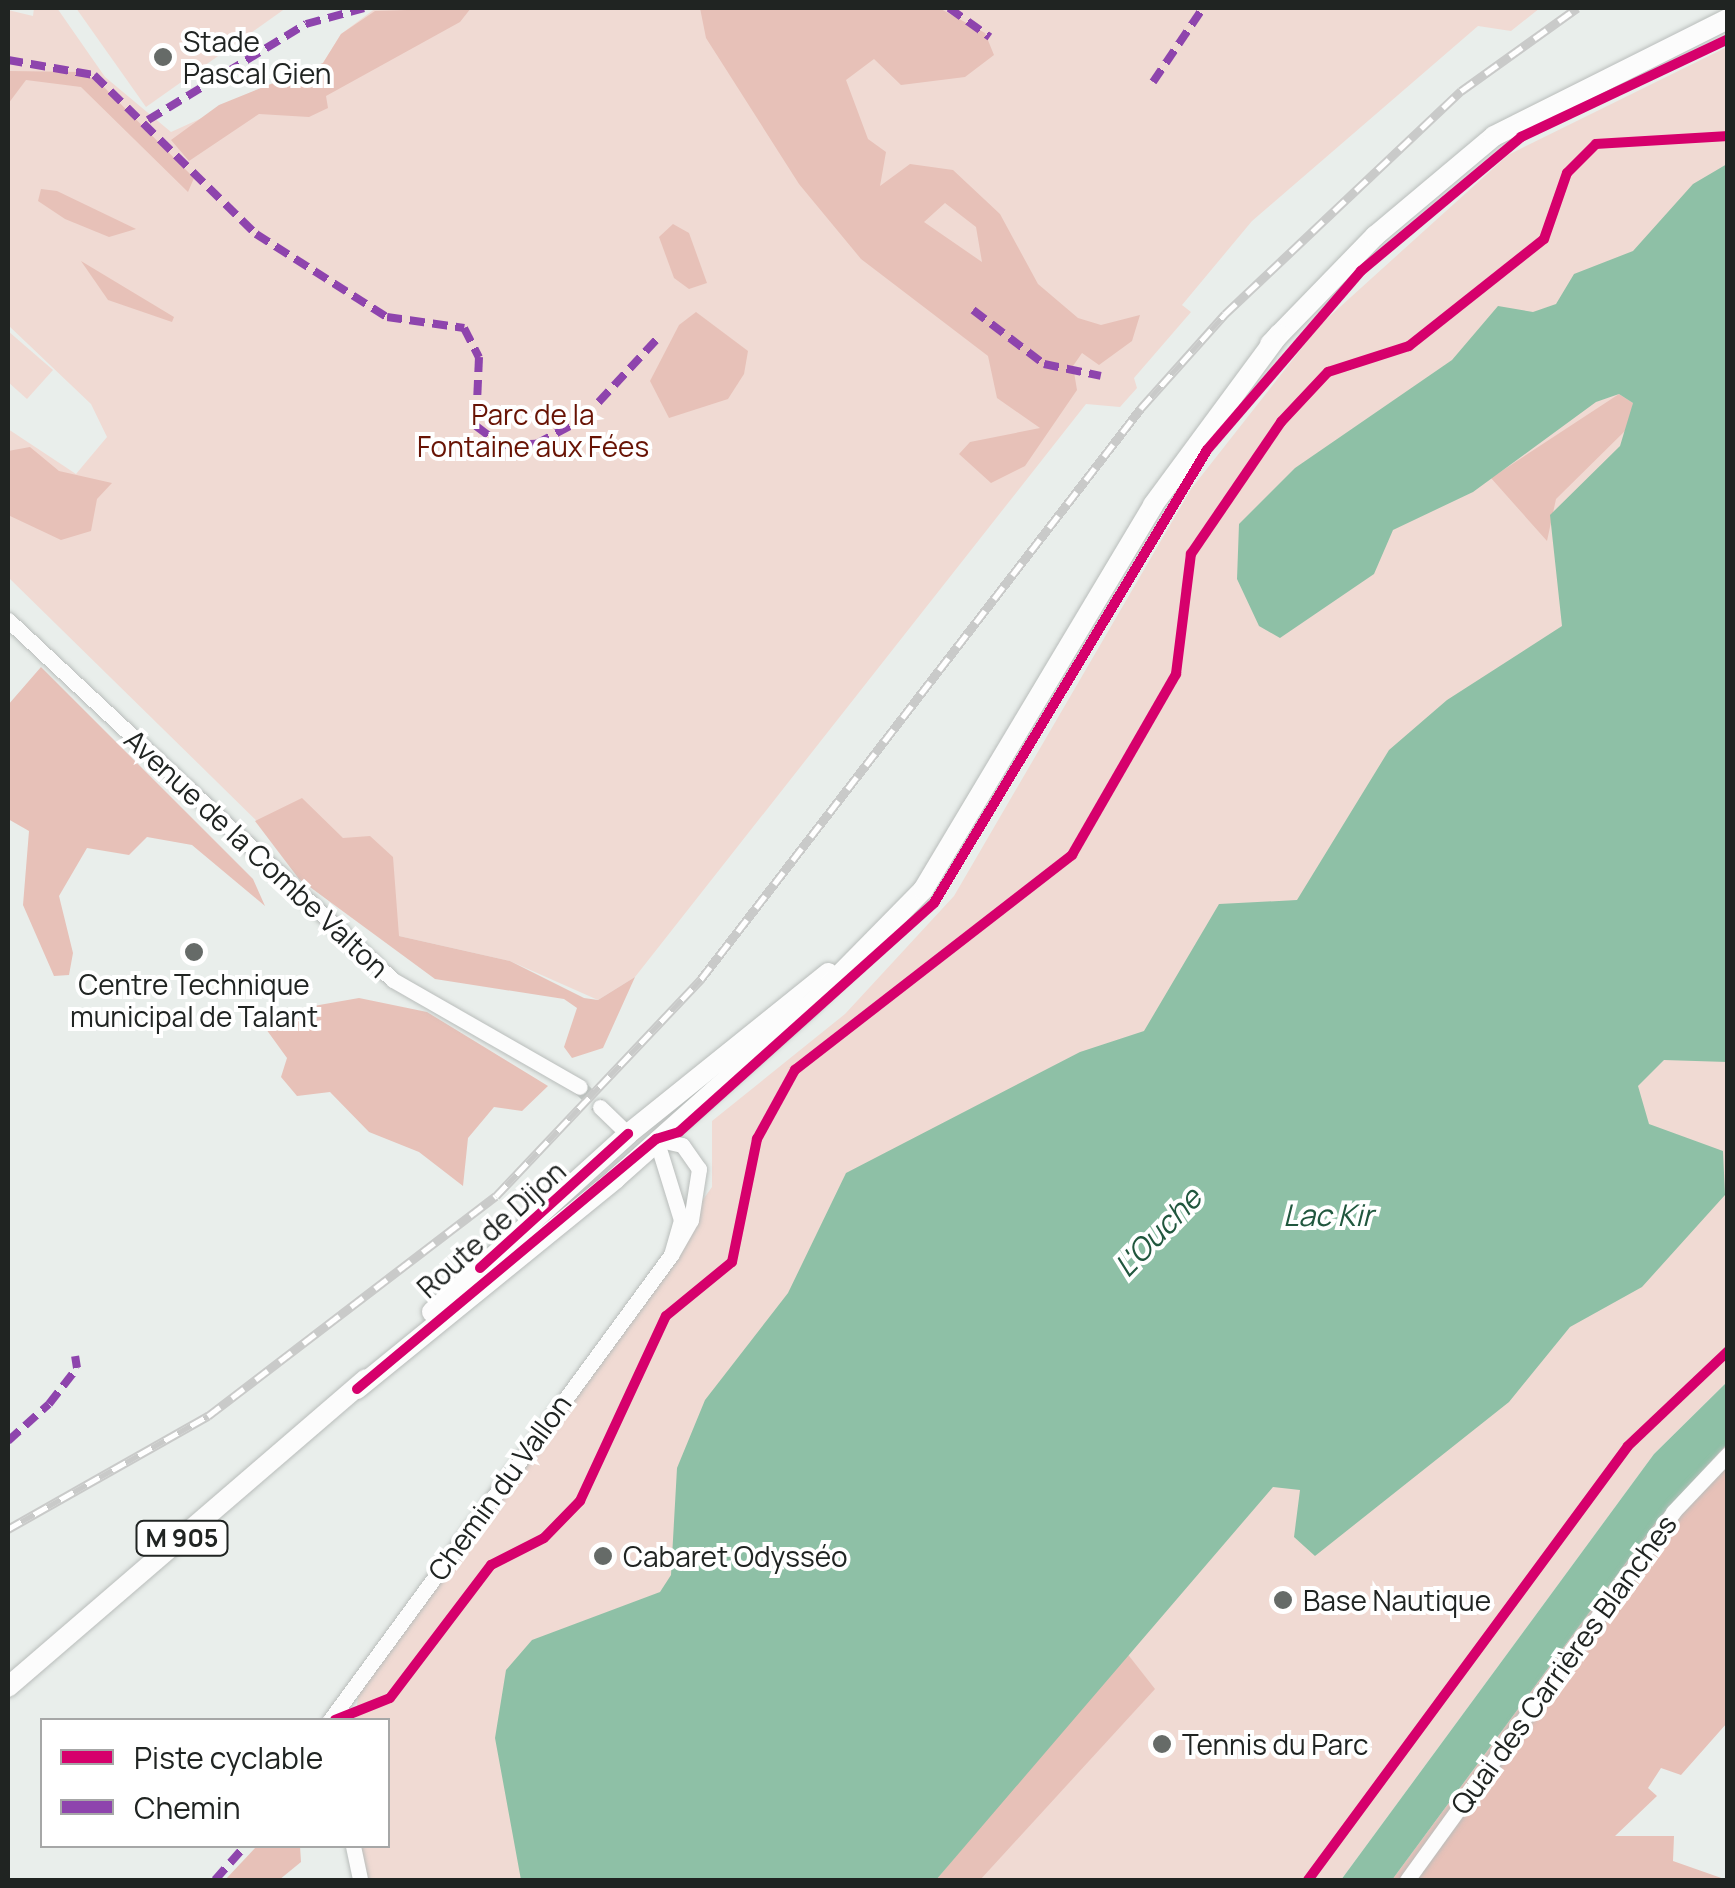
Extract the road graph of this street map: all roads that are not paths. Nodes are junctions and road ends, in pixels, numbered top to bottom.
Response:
1 (1728, 20) edge
2 (1279, 334) junction
3 (1122, 532) junction
4 (8, 620) edge
5 (1084, 627) junction
6 (1063, 656) junction
7 (868, 944) junction
8 (693, 1082) junction
9 (580, 1087) tunnel mouth
10 (600, 1108) tunnel mouth
11 (628, 1134) junction
12 (656, 1140) junction
13 (671, 1255) junction
14 (486, 1284) junction
15 (356, 1389) junction
16 (1728, 1454) edge
17 (8, 1687) edge
18 (348, 1696) junction
19 (332, 1718) edge
20 (345, 1718) edge
21 (352, 1848) edge
22 (360, 1880) edge
23 (1406, 1880) edge

1 - 2 main road, M 905
2 - 3 main road, M 905
2 - 5 main road, M 905
3 - 5 main road, M 905
3 - 6 main road, M 905
4 - 9 street, Avenue de la Combe Valton
5 - 6 main road, M 905
6 - 7 main road, M 905
7 - 8 main road, M 905
7 - 12 main road, M 905
8 - 11 main road, M 905
8 - 12 main road, M 905
10 - 11 street
11 - 12 main road
11 - 14 main road, Route de Dijon / M 905
11 - 15 main road, Route de Dijon / M 905
12 - 13 street, Chemin du Vallon
12 - 13 street, Chemin du Vallon
12 - 14 main road, Route de Dijon / M 905
13 - 18 street, Chemin du Vallon
14 - 15 main road, Route de Dijon / M 905
15 - 17 main road, Route de Dijon / M 905
16 - 23 street, Quai des Carrières Blanches
18 - 19 street, Chemin du Vallon
18 - 20 street
21 - 22 street

